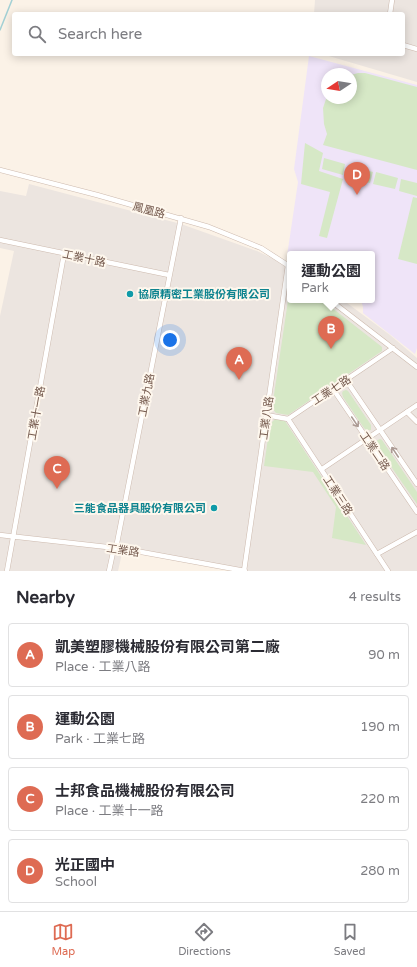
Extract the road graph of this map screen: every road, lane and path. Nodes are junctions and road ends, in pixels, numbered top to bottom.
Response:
1 (392, 0) edge
2 (390, 12) edge
3 (405, 46) edge
4 (417, 49) edge
5 (0, 170) edge
6 (181, 218) junction
7 (0, 240) edge
8 (64, 254) junction
9 (287, 265) edge
10 (169, 275) junction
11 (287, 279) edge
12 (334, 303) edge
13 (393, 348) junction
14 (417, 367) edge
15 (346, 380) junction
16 (333, 389) junction
17 (417, 405) edge
18 (407, 412) junction
19 (266, 415) junction
20 (288, 419) junction
21 (417, 422) edge
22 (380, 430) junction
23 (366, 439) junction
24 (322, 469) junction
25 (417, 484) edge
26 (417, 512) edge
27 (417, 532) edge
28 (0, 535) edge
29 (13, 537) junction
30 (114, 548) junction
31 (377, 554) junction
32 (7, 571) edge
33 (110, 571) edge
34 (244, 571) edge
35 (388, 571) edge

1 - 2 street
3 - 4 street
5 - 6 street, 鳳凰路
6 - 9 street, 鳳凰路
6 - 10 street, 工業九路
7 - 8 street, 工業十路
8 - 10 street, 工業十路
8 - 29 street, 工業十一路
10 - 30 street, 工業九路
11 - 19 street, 工業八路
12 - 13 street
13 - 14 street
13 - 15 street, 工業七路
15 - 16 street, 工業七路
15 - 22 street, 工業二路
16 - 20 street, 工業七路
16 -> 23 street, 工業二路
17 - 18 street
18 - 21 street
18 - 22 street
19 - 20 street
19 - 34 street, 工業八路
20 - 24 street, 工業三路
22 - 23 street
25 -> 22 street, 工業二路
23 - 24 street
23 - 26 street, 工業二路
24 - 31 street, 工業三路
27 - 31 street
28 - 29 street, 工業路
29 - 30 street, 工業路
29 - 32 street, 工業十一路
30 - 33 street, 工業九路
30 - 34 street, 工業路
31 - 35 street, 工業三路

